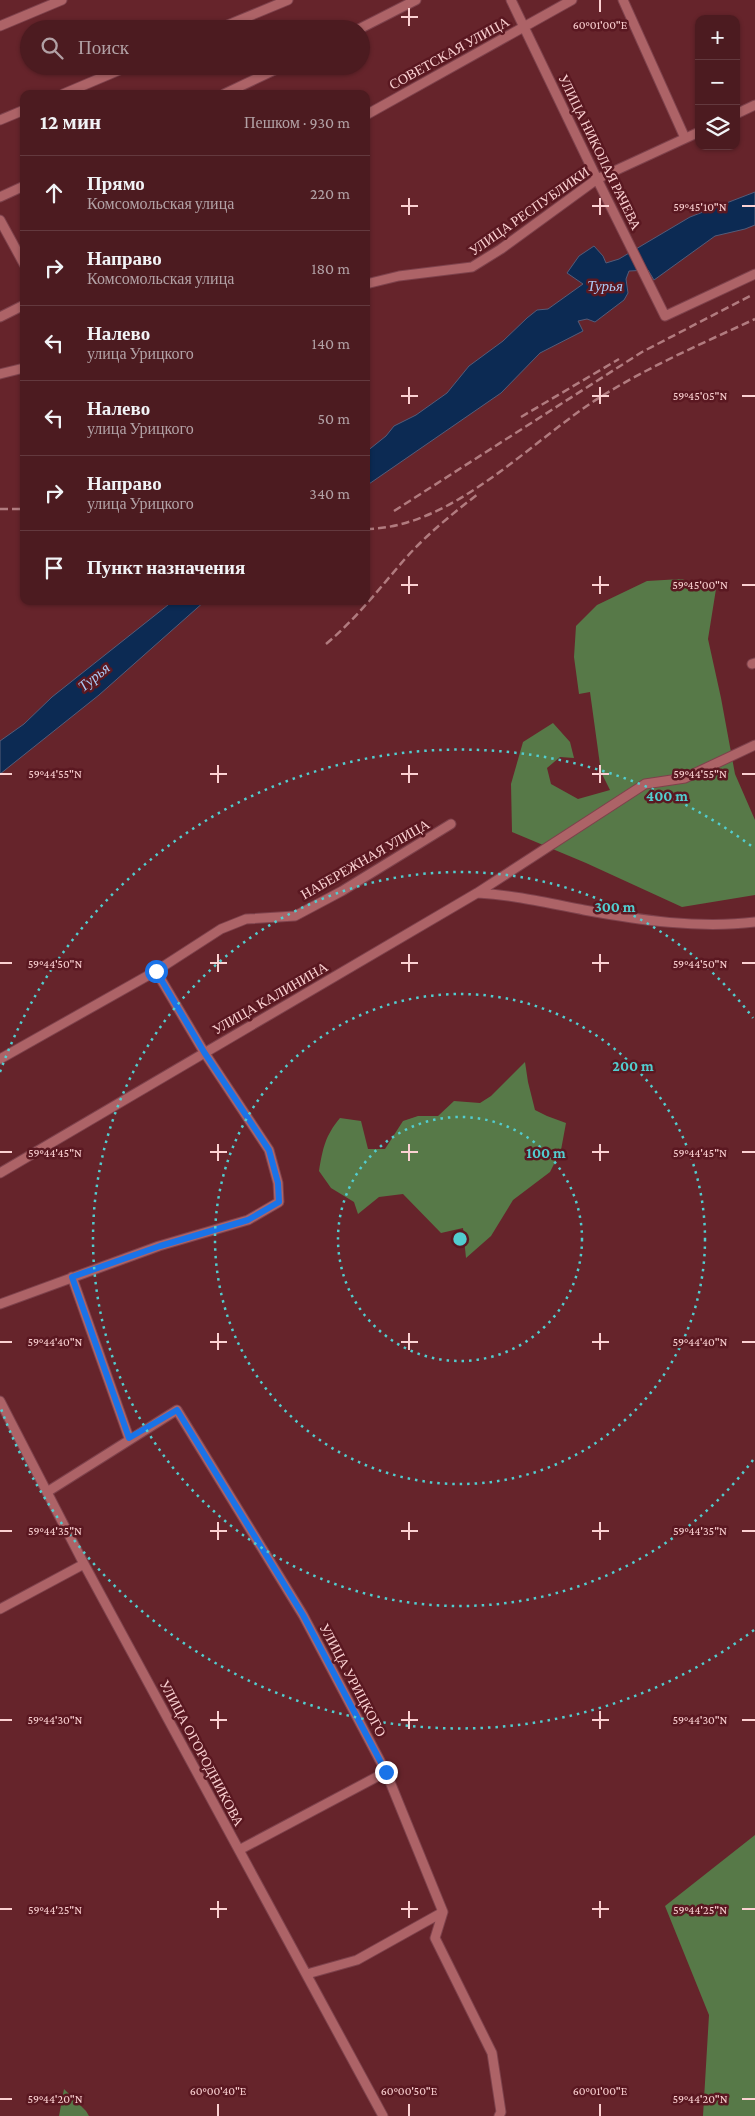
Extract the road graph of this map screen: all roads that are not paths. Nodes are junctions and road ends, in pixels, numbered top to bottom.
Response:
1 (62, 0) edge
2 (288, 0) edge
3 (416, 0) edge
4 (511, 0) edge
5 (572, 0) edge
6 (624, 0) edge
7 (240, 20) edge
8 (370, 23) edge
9 (0, 26) edge
10 (523, 28) junction
11 (108, 75) edge
12 (264, 75) edge
13 (72, 90) edge
14 (232, 90) edge
15 (755, 105) edge
16 (20, 112) edge
17 (740, 112) edge
18 (370, 113) edge
19 (0, 120) edge
20 (695, 134) edge
21 (685, 138) junction
22 (597, 179) junction
23 (20, 188) edge
24 (0, 196) edge
25 (0, 220) edge
26 (20, 257) edge
27 (755, 274) edge
28 (370, 283) edge
29 (20, 306) edge
30 (0, 317) edge
31 (20, 369) edge
32 (0, 374) edge
33 (755, 745) edge
34 (451, 824) dead end
35 (477, 893) junction
36 (755, 922) edge
37 (156, 971) junction
38 (204, 1052) junction
39 (0, 1060) edge
40 (0, 1173) edge
41 (72, 1277) junction
42 (0, 1304) edge
43 (0, 1401) edge
44 (129, 1438) junction
45 (47, 1492) junction
46 (84, 1564) junction
47 (0, 1609) edge
48 (386, 1772) junction
49 (239, 1850) junction
50 (443, 1912) junction
51 (306, 1974) junction
52 (383, 2116) edge
53 (499, 2116) edge

1 - 9 street
2 - 7 street
3 - 8 street
4 - 10 street, УЛИЦА НИКОЛАЯ РАЧЕВА
5 - 10 street, СОВЕТСКАЯ УЛИЦА
6 - 21 street
10 - 18 street, СОВЕТСКАЯ УЛИЦА
10 - 22 street, УЛИЦА НИКОЛАЯ РАЧЕВА
11 - 13 street
12 - 14 street
15 - 17 street
16 - 19 street
20 - 21 street, УЛИЦА РЕСПУБЛИКИ
21 - 22 street, УЛИЦА РЕСПУБЛИКИ
22 - 27 street, УЛИЦА НИКОЛАЯ РАЧЕВА
22 - 28 street, УЛИЦА РЕСПУБЛИКИ
23 - 24 street
25 - 26 street
29 - 30 street
31 - 32 street
33 - 35 street, УЛИЦА КАЛИНИНА
34 - 37 street, НАБЕРЕЖНАЯ УЛИЦА
35 - 36 street
35 - 38 street, УЛИЦА КАЛИНИНА
37 - 38 street
37 - 39 street, НАБЕРЕЖНАЯ УЛИЦА
38 - 40 street, УЛИЦА КАЛИНИНА
38 - 41 street
41 - 42 street
41 - 44 street
43 - 45 street, УЛИЦА ОГОРОДНИКОВА
44 - 45 street, УЛИЦА УРИЦКОГО
44 - 48 street, УЛИЦА УРИЦКОГО
45 - 46 street, УЛИЦА ОГОРОДНИКОВА
46 - 47 street
46 - 49 street, УЛИЦА ОГОРОДНИКОВА
48 - 49 street
48 - 50 street, УЛИЦА УРИЦКОГО
49 - 51 street, УЛИЦА ОГОРОДНИКОВА
50 - 51 street
50 - 53 street
51 - 52 street, УЛИЦА ОГОРОДНИКОВА

